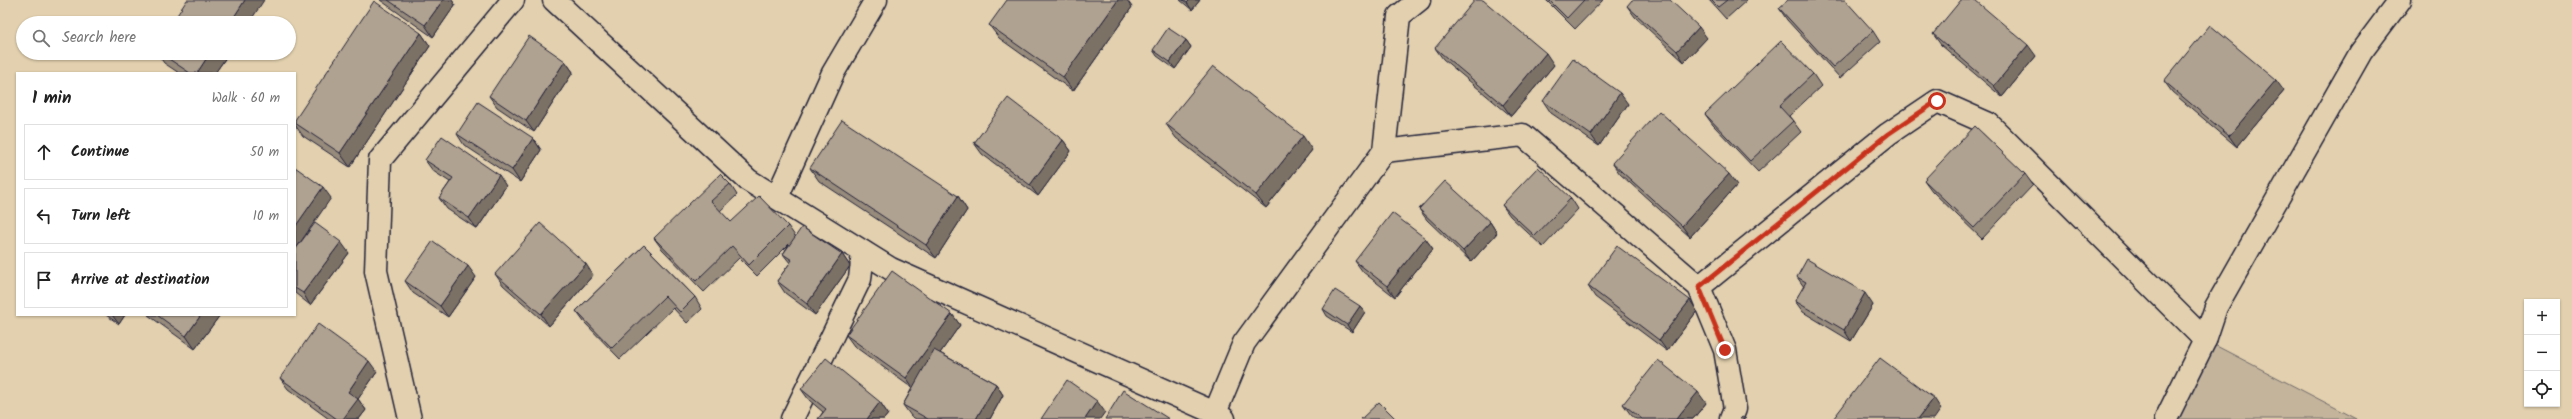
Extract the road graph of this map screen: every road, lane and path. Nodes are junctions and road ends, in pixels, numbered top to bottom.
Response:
1 (513, 0) edge
2 (554, 0) edge
3 (876, 0) edge
4 (1419, 0) edge
5 (2400, 0) edge
6 (1384, 151) junction
7 (777, 197) junction
8 (863, 252) junction
9 (1699, 287) junction
10 (2205, 340) junction
11 (1220, 416) edge
12 (410, 419) edge
13 (792, 419) edge
14 (1731, 419) edge
15 (2166, 419) edge

1 - 12 street
2 - 7 street
3 - 7 street
4 - 6 street
5 - 10 street
6 - 9 street
6 - 11 street
7 - 8 street
8 - 11 street
8 - 13 street
9 - 10 street
9 - 14 street
10 - 15 street

